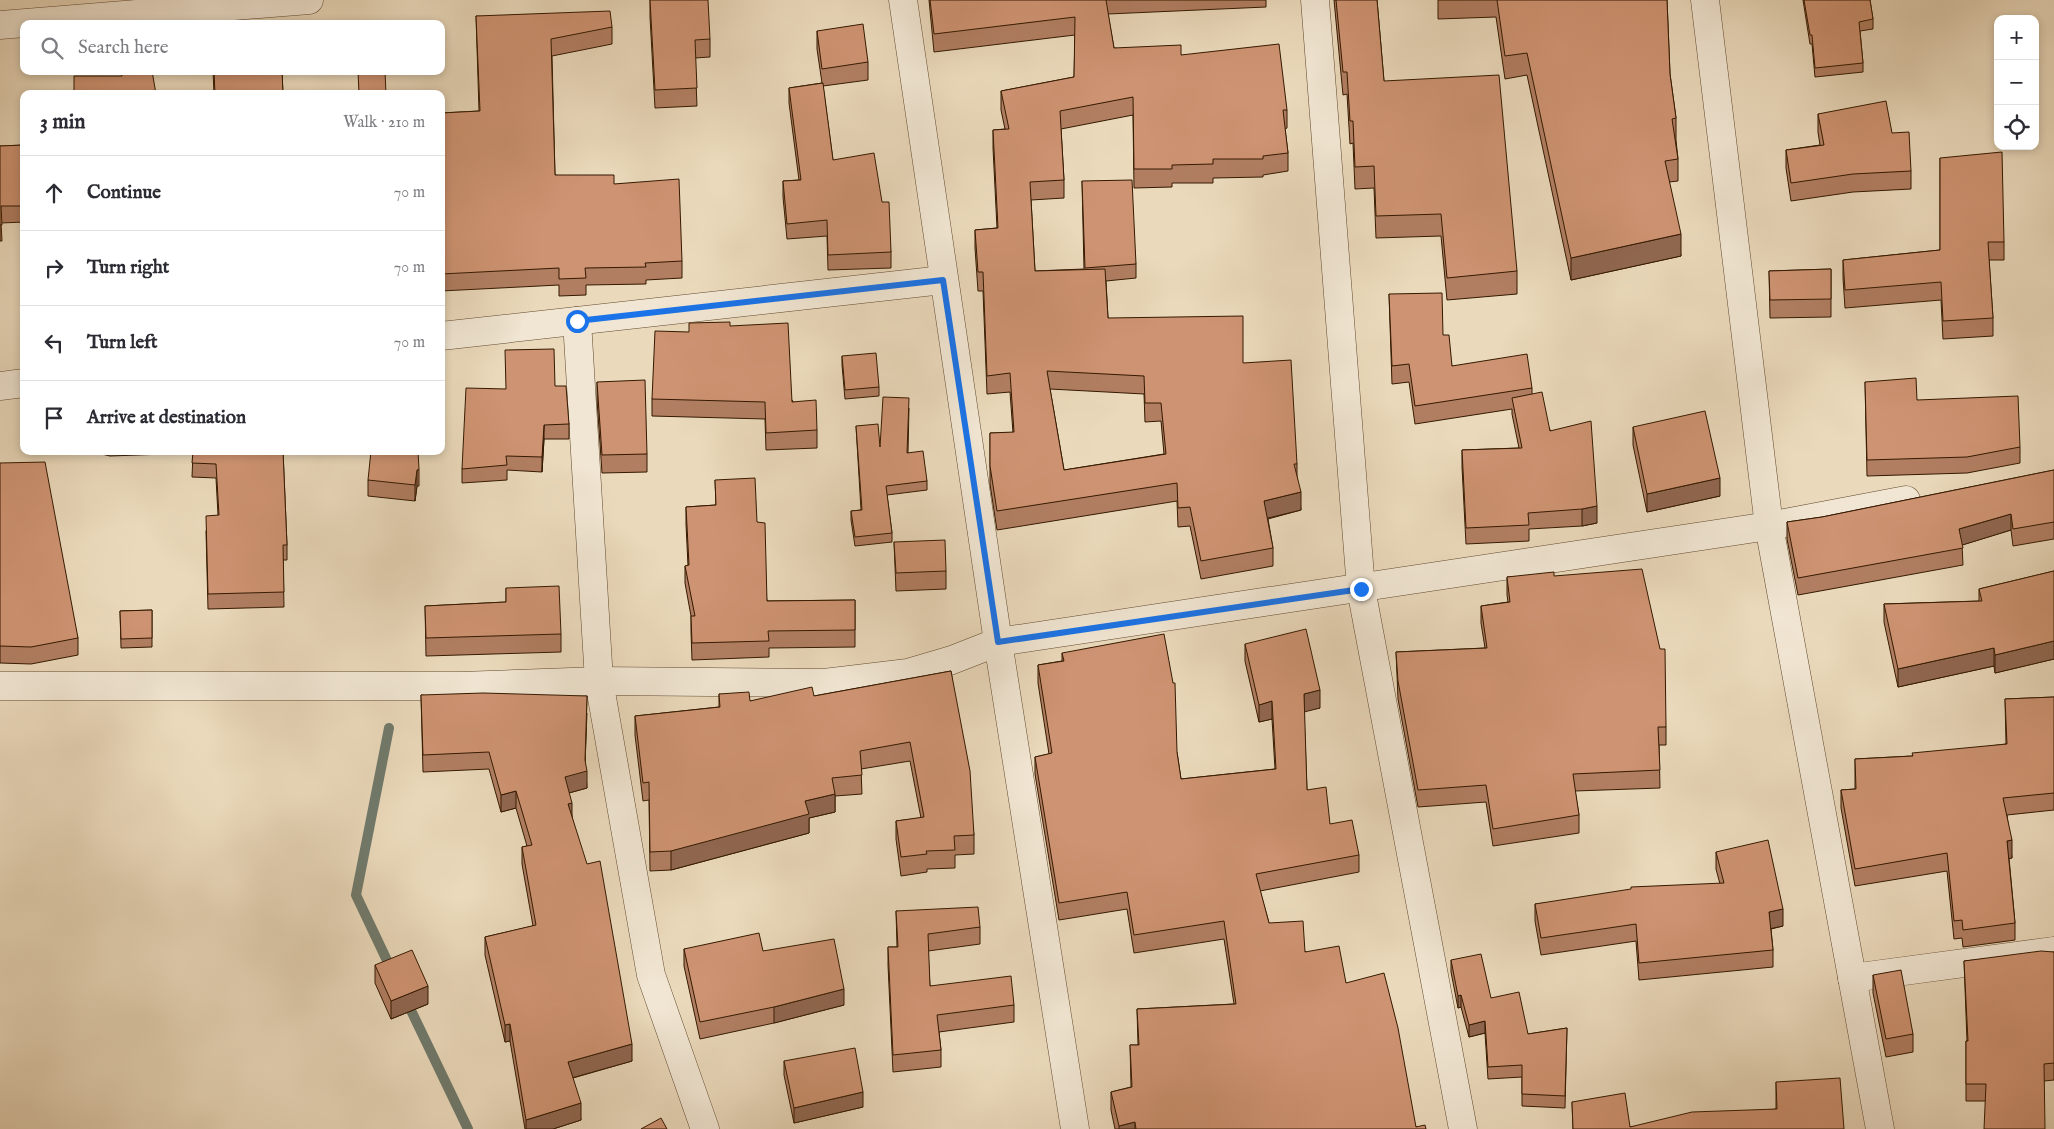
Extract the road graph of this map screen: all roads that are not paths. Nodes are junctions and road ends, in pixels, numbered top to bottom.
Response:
1 (309, 0) edge
2 (903, 0) edge
3 (1315, 0) edge
4 (1705, 0) edge
5 (62, 20) edge
6 (20, 23) edge
7 (0, 25) edge
8 (943, 280) junction
9 (577, 321) junction
10 (445, 336) edge
11 (20, 384) edge
12 (0, 386) edge
13 (1926, 497) edge
14 (1769, 526) junction
15 (1361, 589) junction
16 (998, 642) junction
17 (599, 681) junction
18 (0, 686) edge
19 (2054, 951) edge
20 (1852, 978) junction
21 (705, 1129) edge
22 (1075, 1129) edge
23 (1463, 1129) edge
24 (1880, 1129) edge

1 - 5 street
2 - 8 street
3 - 15 street
4 - 14 street
6 - 7 street
8 - 9 street
8 - 16 street
9 - 10 street
9 - 17 street
11 - 12 street
13 - 14 street
14 - 15 street
14 - 20 street
15 - 16 street
15 - 23 street
16 - 17 street
16 - 22 street
17 - 18 street
17 - 21 street
19 - 20 street
20 - 24 street

